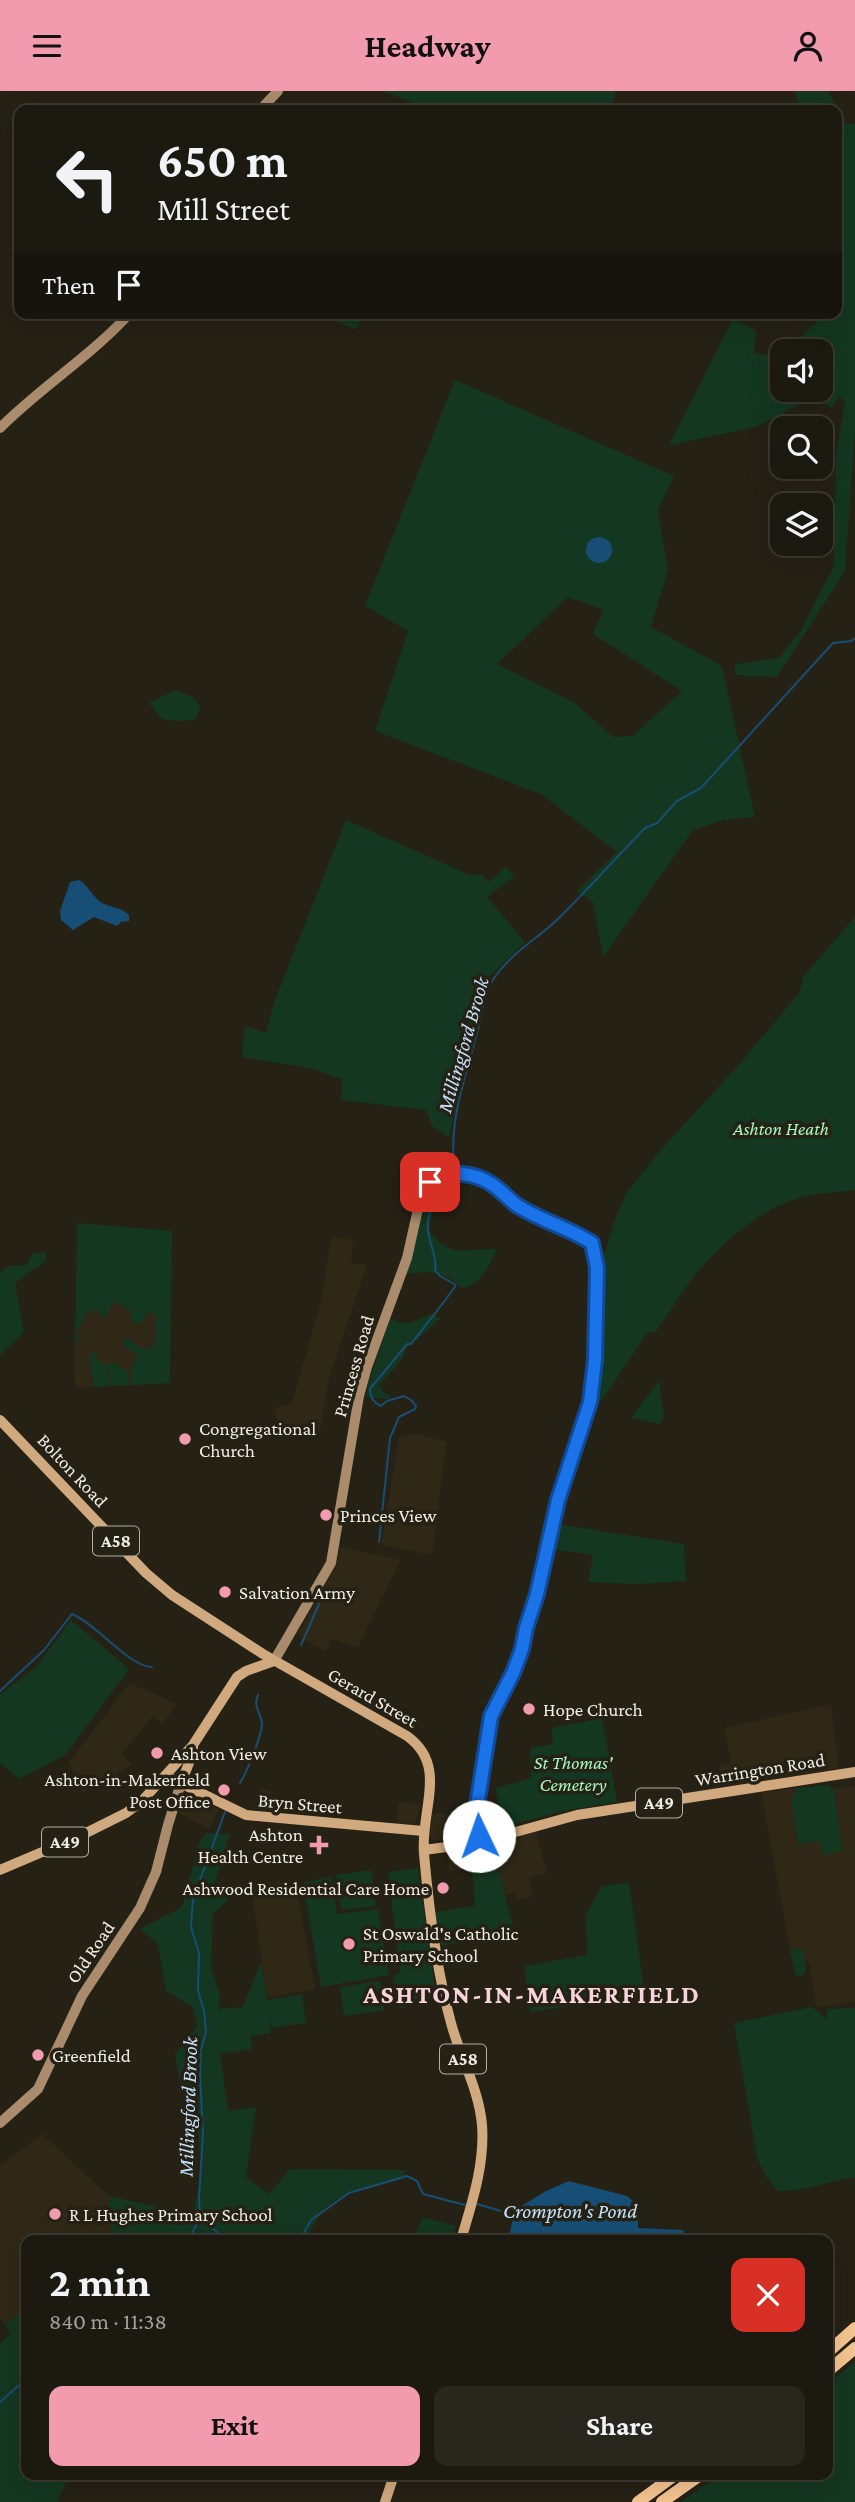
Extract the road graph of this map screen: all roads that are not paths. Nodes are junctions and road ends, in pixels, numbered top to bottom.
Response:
1 (278, 91) edge
2 (265, 105) edge
3 (124, 319) edge
4 (0, 428) edge
5 (0, 1420) edge
6 (251, 1647) junction
7 (274, 1661) junction
8 (237, 1677) junction
9 (193, 1745) junction
10 (855, 1772) edge
11 (166, 1776) junction
12 (181, 1783) junction
13 (423, 1831) junction
14 (480, 1842) junction
15 (424, 1850) junction
16 (0, 1870) edge
17 (0, 2123) edge
18 (462, 2235) edge
19 (855, 2328) edge
20 (833, 2348) edge
21 (855, 2348) edge
22 (833, 2367) edge
23 (392, 2480) edge
24 (668, 2480) edge
25 (693, 2480) edge
26 (385, 2502) edge
27 (638, 2502) edge
28 (662, 2502) edge

1 - 2 street
3 - 4 street
5 - 6 main road, Bolton Road / A58
6 - 7 main road, Gerard Street / A58
6 - 8 main road
7 - 8 main road
7 - 13 main road, Gerard Street / A58
7 - 14 street, Princess Road
8 - 9 main road
9 - 11 main road
9 - 12 main road
10 - 14 main road, Warrington Road / A49
11 - 12 main road, Bryn Street
11 - 16 main road, A49
12 - 13 main road, Bryn Street
12 - 17 street, Old Road
13 - 15 main road, Gerard Street / A58
14 - 15 main road, Warrington Road / A49
15 - 18 main road, A58
19 - 20 highway
21 - 22 highway
23 - 26 main road
24 - 27 highway
25 - 28 highway

